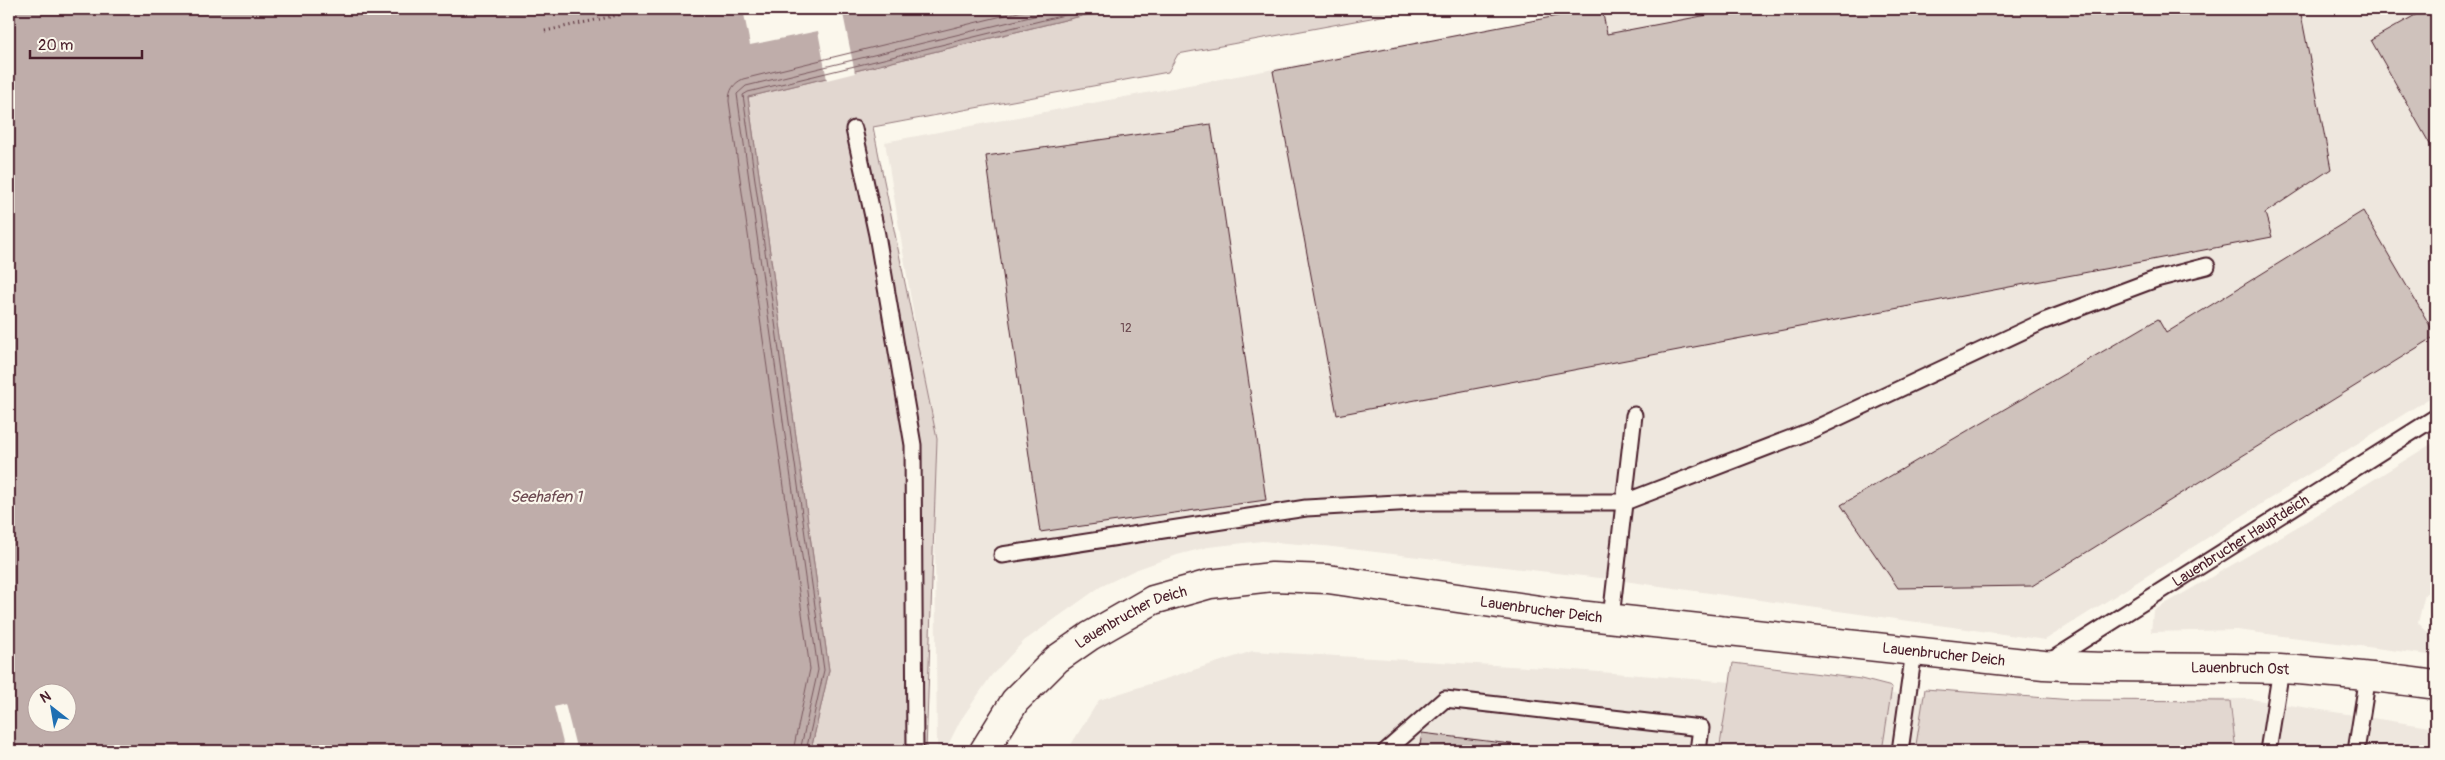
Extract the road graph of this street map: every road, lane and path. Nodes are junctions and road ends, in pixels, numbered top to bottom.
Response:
1 (646, 9) edge
2 (545, 31) dead end
3 (854, 129) dead end
4 (2207, 266) dead end
5 (1634, 415) dead end
6 (2436, 417) edge
7 (1625, 502) junction
8 (1002, 555) dead end
9 (1611, 618) junction
10 (1914, 651) junction
11 (2044, 665) junction
12 (2280, 669) junction
13 (2368, 676) junction
14 (2436, 685) edge
15 (915, 751) edge
16 (984, 751) edge
17 (1386, 751) edge
18 (1698, 751) edge
19 (1900, 751) edge
20 (2268, 751) edge
21 (2356, 751) edge

1 - 2 path
3 - 15 lane
4 - 7 lane
5 - 7 lane
6 - 11 lane, Lauenbrucher Hauptdeich
7 - 8 lane
7 - 9 lane
9 - 10 street, Lauenbrucher Deich
9 - 16 street, Lauenbrucher Deich
10 - 11 street, Lauenbrucher Deich
10 - 19 lane
11 - 12 street, Lauenbruch Ost
12 - 13 street, Lauenbruch Ost
12 - 20 lane
13 - 14 street, Lauenbruch Ost
13 - 21 lane
17 - 18 lane

